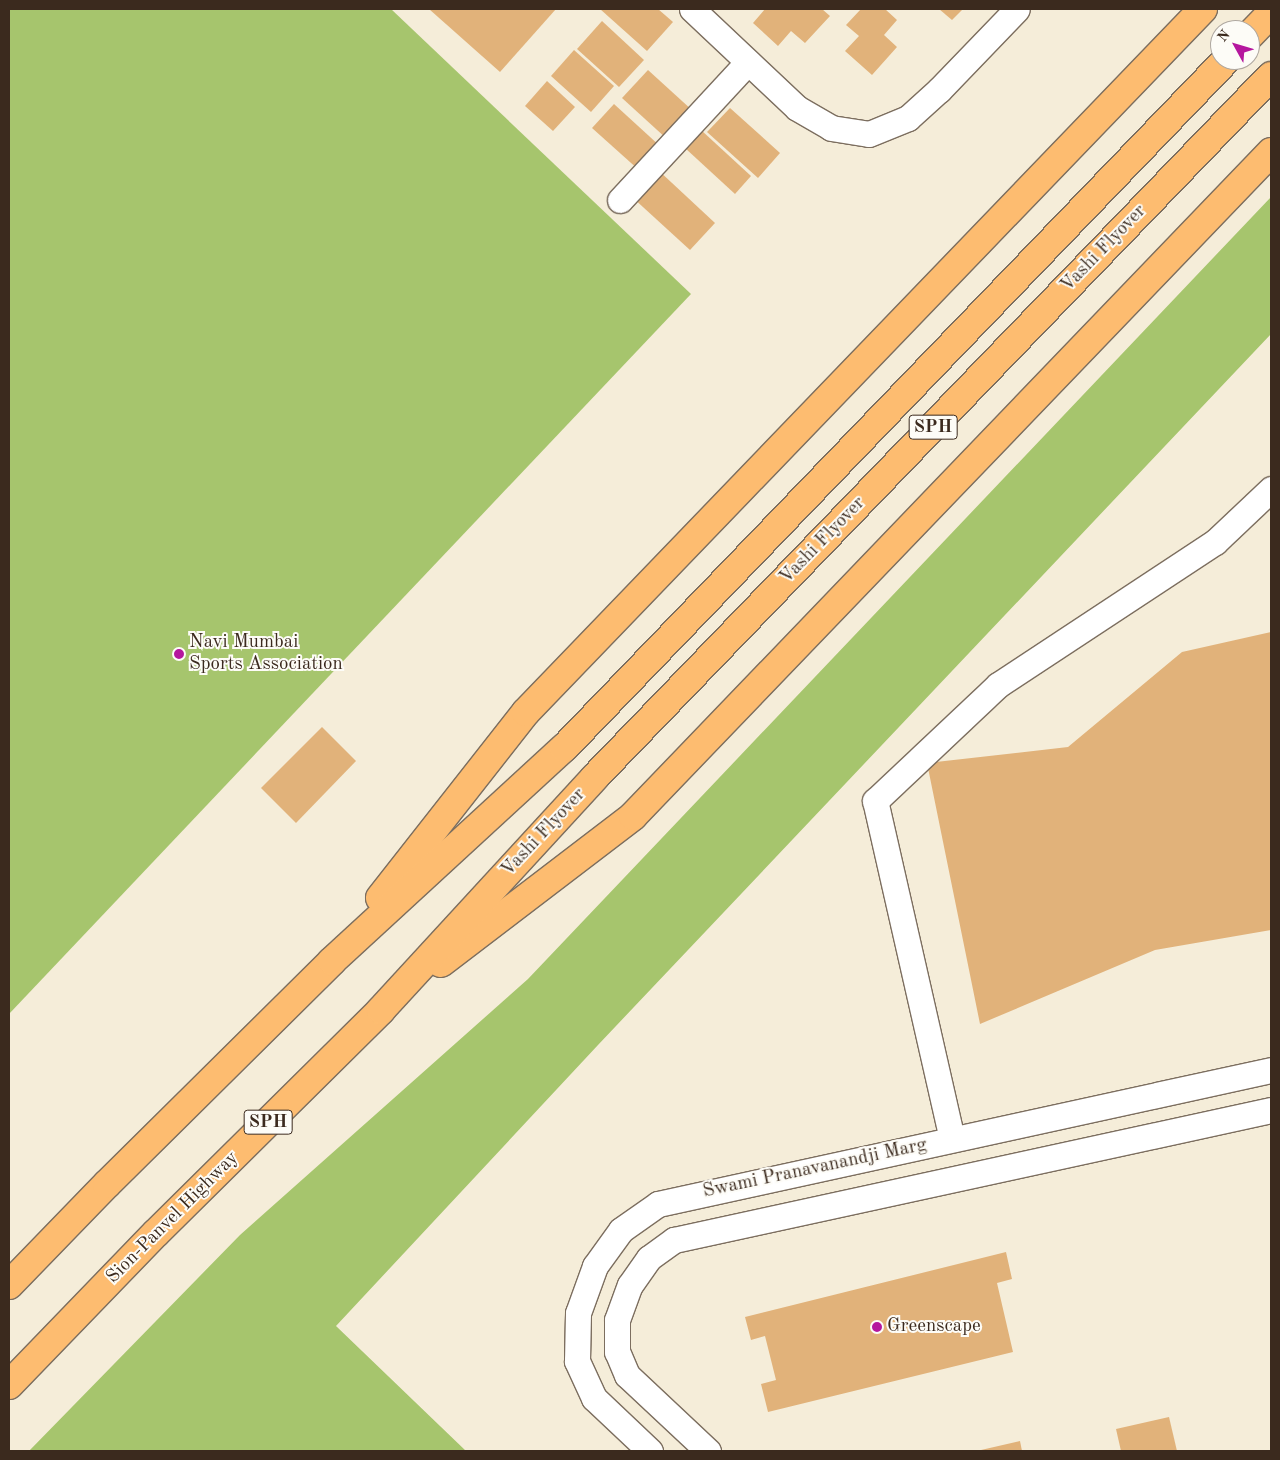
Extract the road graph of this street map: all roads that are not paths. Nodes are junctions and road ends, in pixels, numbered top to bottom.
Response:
1 (692, 9) edge
2 (1017, 9) edge
3 (1203, 9) edge
4 (1271, 13) edge
5 (1260, 25) edge
6 (748, 62) junction
7 (1216, 70) edge
8 (1271, 76) edge
9 (1271, 152) edge
10 (620, 200) dead end
11 (1271, 489) edge
12 (332, 961) junction
13 (381, 1010) junction
14 (1271, 1070) edge
15 (1271, 1110) edge
16 (952, 1140) junction
17 (9, 1285) edge
18 (9, 1385) edge
19 (650, 1451) edge
20 (708, 1451) edge

1 - 6 street
2 - 6 street
3 - 12 highway
4 - 5 highway
6 - 10 street
7 - 12 highway, SPH
8 - 13 highway, Vashi Flyover / SPH
9 - 13 highway
11 - 16 street
12 - 17 highway, SPH
13 - 18 highway, Sion-Panvel Highway / SPH
14 - 16 street, Swami Pranavanandji Marg
15 - 20 street, Swami Pranavanandji Marg
16 - 19 street, Swami Pranavanandji Marg

